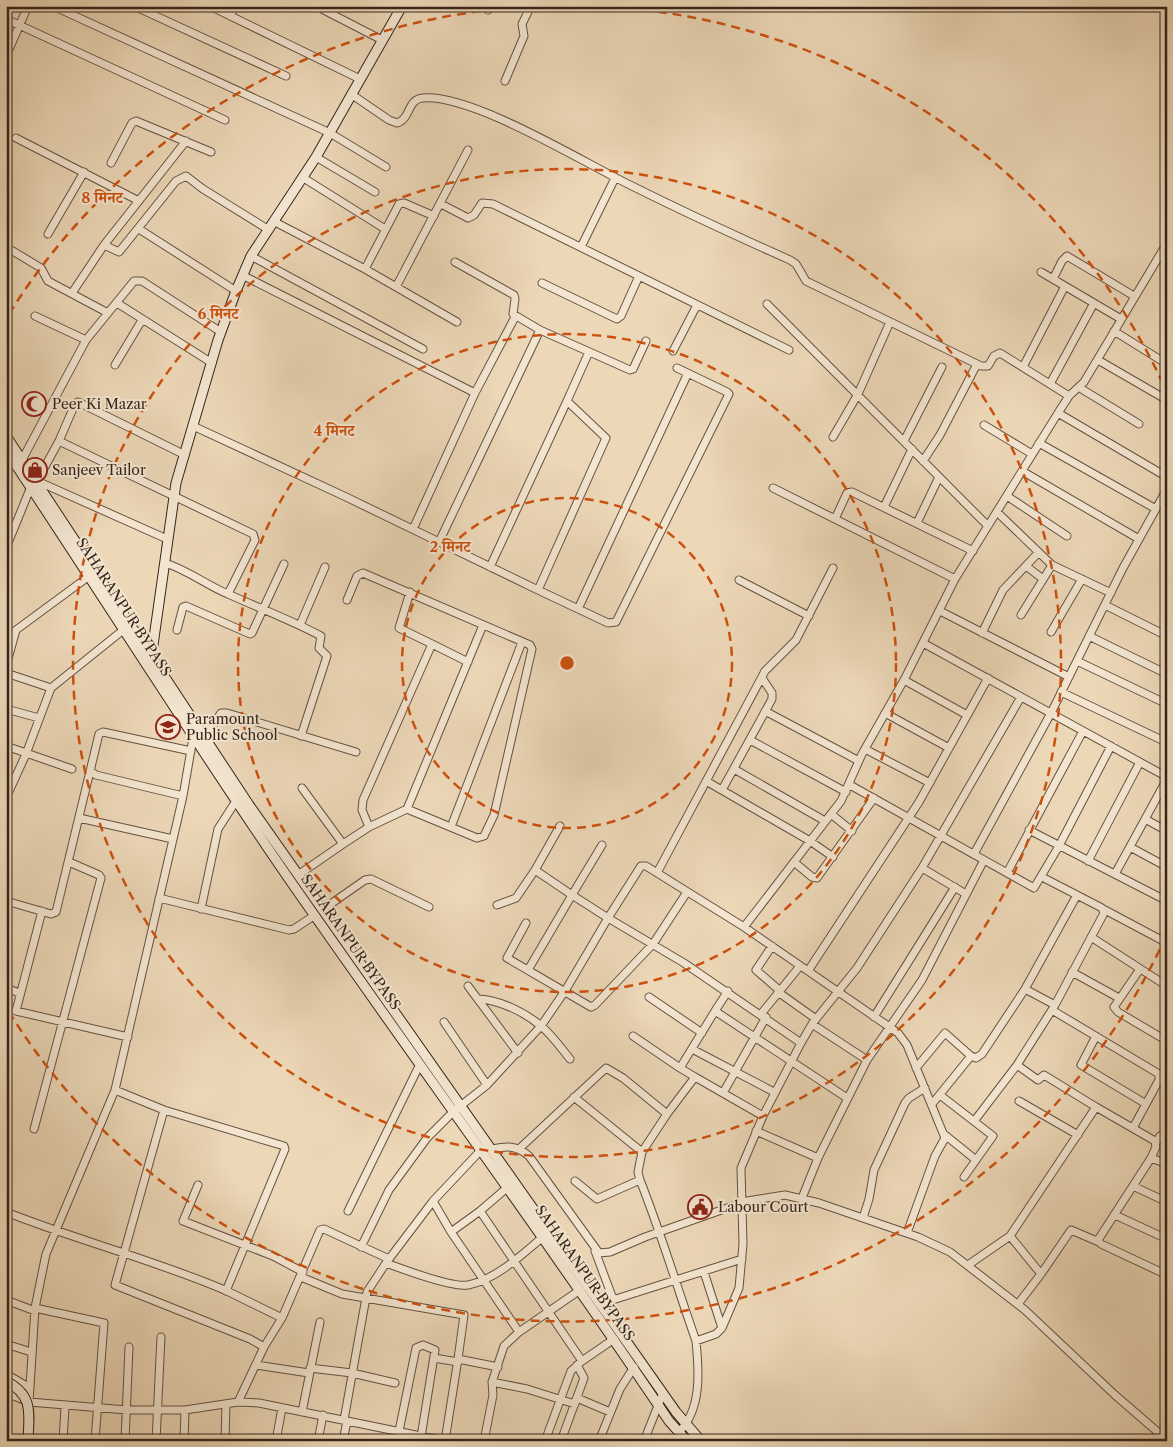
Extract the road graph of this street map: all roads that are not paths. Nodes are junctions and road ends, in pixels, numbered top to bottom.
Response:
1 (28, 6) edge
2 (53, 6) edge
3 (134, 6) edge
4 (210, 6) edge
5 (235, 6) edge
6 (316, 6) edge
7 (402, 6) edge
8 (531, 6) edge
9 (230, 16) junction
10 (6, 19) edge
11 (20, 26) junction
12 (382, 40) junction
13 (6, 56) edge
14 (286, 76) dead end
15 (360, 79) junction
16 (505, 81) dead end
17 (351, 94) junction
18 (225, 120) dead end
19 (330, 134) junction
20 (16, 138) dead end
21 (186, 141) junction
22 (468, 150) dead end
23 (211, 152) dead end
24 (316, 157) junction
25 (111, 163) dead end
26 (386, 167) dead end
27 (84, 172) junction
28 (302, 177) junction
29 (615, 178) junction
30 (375, 192) dead end
31 (139, 201) junction
32 (441, 204) junction
33 (434, 216) junction
34 (272, 226) junction
35 (138, 228) junction
36 (386, 229) junction
37 (48, 234) dead end
38 (1167, 243) edge
39 (104, 245) junction
40 (6, 247) edge
41 (581, 247) junction
42 (251, 256) junction
43 (455, 262) dead end
44 (365, 269) junction
45 (1041, 272) dead end
46 (242, 275) junction
47 (639, 276) junction
48 (1053, 279) junction
49 (542, 283) dead end
50 (1065, 286) junction
51 (396, 287) junction
52 (236, 291) junction
53 (72, 293) junction
54 (1134, 296) junction
55 (117, 303) junction
56 (1094, 303) junction
57 (767, 304) dead end
58 (697, 305) junction
59 (108, 312) junction
60 (35, 316) dead end
61 (515, 316) junction
62 (1121, 319) junction
63 (142, 320) junction
64 (457, 322) dead end
65 (890, 322) junction
66 (540, 330) junction
67 (221, 332) junction
68 (1114, 332) junction
69 (86, 340) junction
70 (646, 340) dead end
71 (422, 349) dead end
72 (789, 350) dead end
73 (673, 351) dead end
74 (589, 352) junction
75 (1098, 360) junction
76 (212, 363) junction
77 (977, 364) junction
78 (1167, 364) edge
79 (116, 366) dead end
80 (942, 366) dead end
81 (1022, 367) junction
82 (677, 368) dead end
83 (688, 374) junction
84 (1050, 384) junction
85 (1080, 388) junction
86 (1167, 390) edge
87 (474, 393) junction
88 (858, 394) junction
89 (1069, 396) junction
90 (1165, 399) edge
91 (567, 401) junction
92 (1058, 413) junction
93 (1139, 424) dead end
94 (984, 425) dead end
95 (193, 426) junction
96 (6, 436) edge
97 (833, 437) dead end
98 (60, 440) junction
99 (904, 441) junction
100 (1039, 443) junction
101 (912, 449) junction
102 (6, 450) edge
103 (1032, 454) junction
104 (185, 455) junction
105 (22, 460) junction
106 (923, 461) junction
107 (1022, 471) junction
108 (940, 477) junction
109 (1167, 477) edge
110 (37, 481) junction
111 (773, 488) dead end
112 (1167, 488) edge
113 (30, 489) junction
114 (174, 494) junction
115 (1006, 496) junction
116 (884, 507) junction
117 (1156, 509) junction
118 (997, 512) junction
119 (835, 519) junction
120 (916, 523) junction
121 (988, 526) junction
122 (413, 530) junction
123 (1067, 536) dead end
124 (167, 539) junction
125 (1139, 539) junction
126 (439, 542) junction
127 (6, 548) edge
128 (973, 551) junction
129 (1038, 554) junction
130 (165, 563) junction
131 (284, 564) dead end
132 (1052, 565) junction
133 (1026, 566) junction
134 (325, 567) dead end
135 (490, 567) junction
136 (833, 568) dead end
137 (88, 577) junction
138 (1043, 579) junction
139 (1082, 579) junction
140 (739, 580) dead end
141 (955, 580) junction
142 (538, 590) junction
143 (410, 592) junction
144 (1111, 593) junction
145 (228, 594) junction
146 (347, 600) dead end
147 (1105, 606) junction
148 (263, 608) junction
149 (578, 608) junction
150 (940, 611) junction
151 (1021, 615) dead end
152 (809, 616) junction
153 (300, 625) junction
154 (483, 625) junction
155 (177, 630) dead end
156 (122, 631) junction
157 (1051, 632) dead end
158 (982, 633) junction
159 (1089, 636) junction
160 (1167, 636) edge
161 (522, 642) junction
162 (923, 643) junction
163 (432, 644) junction
164 (145, 656) junction
165 (1077, 661) junction
166 (468, 662) junction
167 (6, 666) edge
168 (6, 673) edge
169 (1167, 674) edge
170 (1069, 677) junction
171 (762, 678) junction
172 (988, 678) junction
173 (904, 680) junction
174 (51, 688) junction
175 (1061, 692) junction
176 (1021, 696) junction
177 (1167, 704) edge
178 (6, 709) edge
179 (765, 711) junction
180 (1051, 713) junction
181 (885, 714) junction
182 (967, 715) junction
183 (39, 718) junction
184 (1083, 731) junction
185 (199, 736) junction
186 (301, 736) junction
187 (750, 740) junction
188 (1166, 742) edge
189 (6, 746) edge
190 (1111, 746) junction
191 (949, 748) junction
192 (865, 749) junction
193 (192, 751) junction
194 (356, 752) dead end
195 (26, 754) junction
196 (858, 761) junction
197 (1140, 762) junction
198 (72, 769) dead end
199 (734, 769) junction
200 (90, 771) junction
201 (1167, 778) edge
202 (706, 781) junction
203 (930, 783) junction
204 (850, 785) junction
205 (302, 788) dead end
206 (722, 790) junction
207 (846, 792) junction
208 (183, 796) junction
209 (6, 798) edge
210 (874, 798) junction
211 (236, 801) junction
212 (407, 809) junction
213 (831, 814) junction
214 (909, 817) junction
215 (79, 818) junction
216 (1145, 819) junction
217 (826, 821) junction
218 (560, 826) dead end
219 (370, 827) junction
220 (451, 828) junction
221 (1029, 830) junction
222 (852, 831) junction
223 (1167, 831) edge
224 (942, 836) junction
225 (173, 839) junction
226 (810, 841) junction
227 (343, 844) junction
228 (602, 845) dead end
229 (1059, 846) junction
230 (1130, 847) junction
231 (974, 854) junction
232 (833, 857) junction
233 (984, 860) junction
234 (1088, 861) junction
235 (69, 862) junction
236 (794, 862) junction
237 (1167, 866) edge
238 (922, 868) junction
239 (535, 870) junction
240 (657, 873) junction
241 (1006, 873) junction
242 (298, 874) junction
243 (1115, 874) junction
244 (1042, 877) junction
245 (955, 887) junction
246 (687, 892) junction
247 (305, 893) junction
248 (966, 894) junction
249 (1077, 895) junction
250 (572, 896) junction
251 (159, 898) junction
252 (6, 901) edge
253 (1167, 901) edge
254 (497, 905) dead end
255 (429, 907) dead end
256 (201, 909) junction
257 (1105, 910) junction
258 (42, 911) junction
259 (318, 913) junction
260 (608, 918) junction
261 (526, 923) dead end
262 (744, 927) junction
263 (1091, 937) junction
264 (1167, 943) edge
265 (653, 944) junction
266 (772, 946) junction
267 (800, 966) junction
268 (1140, 969) junction
269 (528, 970) junction
270 (808, 972) junction
271 (1072, 972) junction
272 (468, 986) dead end
273 (1167, 986) edge
274 (6, 988) edge
275 (1025, 989) junction
276 (565, 991) junction
277 (728, 991) junction
278 (778, 991) junction
279 (20, 993) junction
280 (838, 993) junction
281 (649, 997) dead end
282 (1119, 998) junction
283 (479, 999) junction
284 (1054, 1007) junction
285 (715, 1011) junction
286 (763, 1015) junction
287 (874, 1017) junction
288 (814, 1021) junction
289 (444, 1022) dead end
290 (61, 1024) junction
291 (542, 1026) junction
292 (888, 1026) junction
293 (702, 1032) junction
294 (632, 1036) dead end
295 (1096, 1036) junction
296 (128, 1037) junction
297 (752, 1038) junction
298 (1167, 1041) edge
299 (802, 1043) junction
300 (692, 1049) junction
301 (518, 1053) junction
302 (971, 1056) junction
303 (570, 1059) dead end
304 (868, 1060) junction
305 (791, 1063) junction
306 (420, 1064) junction
307 (1017, 1065) junction
308 (680, 1068) junction
309 (916, 1068) junction
310 (734, 1072) junction
311 (695, 1077) junction
312 (488, 1085) junction
313 (925, 1088) junction
314 (115, 1090) junction
315 (774, 1092) junction
316 (723, 1093) junction
317 (940, 1095) junction
318 (574, 1097) junction
319 (847, 1098) junction
320 (1019, 1101) dead end
321 (932, 1104) junction
322 (1146, 1104) junction
323 (1096, 1106) junction
324 (458, 1108) junction
325 (164, 1110) junction
326 (668, 1114) junction
327 (763, 1116) junction
328 (975, 1120) junction
329 (1132, 1128) junction
330 (34, 1129) dead end
331 (756, 1131) junction
332 (1078, 1134) junction
333 (945, 1135) junction
334 (1167, 1137) edge
335 (1156, 1144) junction
336 (520, 1148) junction
337 (487, 1149) junction
338 (642, 1152) junction
339 (818, 1158) junction
340 (1151, 1158) junction
341 (976, 1160) junction
342 (1167, 1164) edge
343 (964, 1177) dead end
344 (640, 1180) junction
345 (575, 1181) dead end
346 (198, 1185) dead end
347 (508, 1186) junction
348 (1133, 1186) junction
349 (802, 1198) junction
350 (433, 1201) junction
351 (1167, 1202) edge
352 (740, 1204) junction
353 (348, 1211) dead end
354 (480, 1211) junction
355 (6, 1212) edge
356 (1114, 1215) junction
357 (862, 1218) junction
358 (55, 1232) junction
359 (451, 1232) junction
360 (660, 1232) junction
361 (907, 1233) junction
362 (1010, 1236) junction
363 (543, 1237) junction
364 (1167, 1239) edge
365 (1099, 1242) junction
366 (244, 1246) junction
367 (361, 1247) junction
368 (595, 1250) junction
369 (124, 1254) junction
370 (742, 1259) junction
371 (387, 1261) junction
372 (513, 1262) junction
373 (968, 1264) junction
374 (704, 1272) junction
375 (1041, 1274) junction
376 (302, 1275) junction
377 (1167, 1275) edge
378 (484, 1280) junction
379 (674, 1280) junction
380 (580, 1290) junction
381 (226, 1291) junction
382 (364, 1299) junction
383 (6, 1300) edge
384 (613, 1300) junction
385 (600, 1304) junction
386 (1018, 1304) junction
387 (35, 1310) junction
388 (548, 1312) junction
389 (282, 1318) junction
390 (320, 1322) dead end
391 (722, 1328) junction
392 (519, 1332) junction
393 (161, 1337) dead end
394 (614, 1339) junction
395 (696, 1341) junction
396 (6, 1344) edge
397 (129, 1347) dead end
398 (264, 1348) junction
399 (31, 1352) junction
400 (434, 1358) junction
401 (458, 1361) junction
402 (579, 1363) junction
403 (256, 1364) junction
404 (634, 1366) junction
405 (498, 1367) junction
406 (309, 1370) junction
407 (352, 1373) junction
408 (6, 1374) edge
409 (6, 1381) edge
410 (492, 1382) junction
411 (395, 1383) dead end
412 (30, 1388) junction
413 (663, 1393) junction
414 (7, 1395) edge
415 (560, 1399) junction
416 (576, 1401) junction
417 (29, 1402) junction
418 (238, 1402) junction
419 (226, 1404) junction
420 (658, 1405) junction
421 (65, 1407) junction
422 (97, 1408) junction
423 (282, 1408) junction
424 (127, 1410) junction
425 (159, 1410) junction
426 (185, 1410) junction
427 (302, 1412) junction
428 (610, 1412) junction
429 (323, 1415) junction
430 (345, 1420) junction
431 (687, 1424) junction
432 (400, 1430) junction
433 (679, 1432) junction
434 (425, 1438) edge
435 (1167, 1440) edge
436 (28, 1441) edge
437 (63, 1441) edge
438 (95, 1441) edge
439 (125, 1441) edge
440 (156, 1441) edge
441 (184, 1441) edge
442 (225, 1441) edge
443 (276, 1441) edge
444 (318, 1441) edge
445 (343, 1441) edge
446 (397, 1441) edge
447 (445, 1441) edge
448 (484, 1441) edge
449 (546, 1441) edge
450 (561, 1441) edge
451 (599, 1441) edge
452 (644, 1441) edge
453 (686, 1441) edge
454 (701, 1441) edge

1 - 11 street
2 - 19 street
3 - 14 street
4 - 9 street
5 - 9 street
6 - 12 street
7 - 12 main road
8 - 16 street
9 - 15 street
10 - 11 street
11 - 13 street
11 - 18 street
12 - 15 main road
15 - 17 main road
17 - 19 main road
17 - 29 street
19 - 24 main road
19 - 26 street
20 - 27 street
21 - 23 street
21 - 25 street
21 - 31 street
22 - 32 street
24 - 28 main road
24 - 30 street
27 - 31 street
27 - 37 street
28 - 34 main road
28 - 36 street
29 - 41 street
29 - 65 street
31 - 39 street
32 - 33 street
32 - 41 street
33 - 36 street
33 - 51 street
34 - 35 street
34 - 42 main road
34 - 44 street
35 - 39 street
35 - 52 street
36 - 44 street
38 - 54 street
39 - 53 street
40 - 53 street
41 - 47 street
42 - 46 main road
42 - 71 street
43 - 61 street
44 - 51 street
45 - 48 street
46 - 52 main road
46 - 87 street
47 - 49 street
47 - 58 street
48 - 50 street
48 - 54 street
50 - 56 street
50 - 81 street
51 - 64 street
52 - 67 main road
53 - 59 street
54 - 62 street
55 - 59 street
55 - 63 street
55 - 67 street
56 - 62 street
56 - 84 street
57 - 88 street
58 - 72 street
58 - 73 street
59 - 69 street
60 - 69 street
61 - 66 street
61 - 87 street
62 - 68 street
63 - 76 street
63 - 79 street
65 - 77 street
65 - 88 street
66 - 74 street
66 - 126 street
67 - 76 main road
68 - 75 street
68 - 78 street
69 - 105 street
70 - 74 street
74 - 91 street
75 - 85 street
75 - 90 street
76 - 95 main road
77 - 81 street
77 - 106 street
80 - 99 street
81 - 84 street
82 - 83 street
83 - 149 street
83 - 149 street
84 - 89 street
85 - 89 street
85 - 93 street
86 - 90 street
87 - 122 street
88 - 97 street
88 - 99 street
89 - 92 street
91 - 135 street
91 - 142 street
92 - 100 street
92 - 109 street
94 - 103 street
95 - 104 main road
95 - 122 street
96 - 105 main road
98 - 104 street
98 - 110 street
98 - 114 street
99 - 101 street
100 - 103 street
100 - 117 street
101 - 106 street
101 - 116 street
102 - 113 main road, SAHARANPUR BYPASS
103 - 107 street
104 - 114 main road
105 - 110 main road
106 - 108 street
107 - 115 street
107 - 125 street
108 - 120 street
108 - 121 street
110 - 124 street
110 - 164 main road
111 - 119 street
112 - 117 street
113 - 127 street
113 - 137 main road, SAHARANPUR BYPASS
114 - 124 main road
114 - 145 street
115 - 118 street
115 - 123 street
116 - 119 street
116 - 120 street
117 - 125 street
118 - 121 street
118 - 129 street
119 - 141 street
120 - 128 street
121 - 128 street
122 - 126 street
124 - 130 main road
125 - 144 street
126 - 135 street
128 - 141 street
129 - 132 street
129 - 133 street
130 - 145 street
130 - 164 main road
131 - 148 street
132 - 138 street
132 - 139 street
133 - 138 street
133 - 158 street
134 - 153 street
135 - 142 street
136 - 152 street
137 - 156 main road, SAHARANPUR BYPASS
137 - 167 street
138 - 151 street
139 - 144 street
139 - 157 street
140 - 152 street
141 - 150 street
142 - 149 street
143 - 146 street
143 - 154 street
143 - 163 street
144 - 147 street
145 - 148 street
147 - 159 street
147 - 160 street
148 - 153 street
148 - 155 street
150 - 158 street
150 - 162 street
152 - 171 street
153 - 186 street
154 - 161 street
154 - 166 street
156 - 164 main road, SAHARANPUR BYPASS
156 - 174 street
158 - 170 street
159 - 165 street
159 - 169 street
161 - 220 street
161 - 220 street
162 - 172 street
162 - 173 street
163 - 166 street
163 - 219 street
164 - 185 main road, SAHARANPUR BYPASS
165 - 170 street
165 - 177 street
166 - 212 street
168 - 174 street
170 - 175 street
171 - 179 street
171 - 202 street
172 - 176 street
172 - 182 street
173 - 181 street
173 - 182 street
174 - 183 street
175 - 180 street
175 - 188 street
176 - 180 street
176 - 224 street
178 - 183 street
179 - 187 street
179 - 196 street
180 - 184 street
180 - 231 street
181 - 191 street
181 - 192 street
182 - 191 street
183 - 195 street
184 - 190 street
184 - 221 street
185 - 186 street
185 - 193 street
185 - 211 main road, SAHARANPUR BYPASS
185 - 242 main road
186 - 194 street
187 - 199 street
187 - 207 street
189 - 195 street
190 - 197 street
190 - 229 street
191 - 203 street
192 - 196 street
192 - 203 street
193 - 200 street
193 - 208 street
195 - 198 street
195 - 209 street
196 - 204 street
197 - 201 street
197 - 234 street
199 - 206 street
199 - 217 street
200 - 208 street
200 - 215 street
201 - 216 street
202 - 206 street
202 - 240 street
203 - 214 street
204 - 207 street
204 - 210 street
205 - 227 street
206 - 226 street
207 - 213 street
208 - 225 street
210 - 214 street
210 - 222 street
211 - 247 main road, SAHARANPUR BYPASS
211 - 256 street
212 - 219 street
212 - 220 street
213 - 217 street
213 - 222 street
214 - 224 street
214 - 270 street
215 - 225 street
215 - 235 street
216 - 223 street
216 - 230 street
217 - 226 street
218 - 239 street
219 - 227 street
221 - 229 street
221 - 241 street
222 - 232 street
224 - 231 street
224 - 238 street
225 - 251 street
226 - 232 street
226 - 236 street
227 - 242 street
228 - 250 street
229 - 234 street
229 - 244 street
230 - 237 street
230 - 243 street
231 - 233 street
232 - 236 street
233 - 241 street
233 - 248 street
234 - 243 street
235 - 258 street
235 - 290 street
236 - 262 street
238 - 245 street
238 - 280 street
239 - 250 street
239 - 254 street
240 - 246 street
240 - 260 street
241 - 244 street
242 - 247 main road
243 - 253 street
244 - 249 street
245 - 248 street
245 - 287 street
246 - 262 street
246 - 265 street
247 - 259 main road, SAHARANPUR BYPASS
248 - 292 street
249 - 257 street
249 - 275 street
250 - 260 street
250 - 269 street
251 - 256 street
251 - 296 street
252 - 258 street
255 - 259 street
256 - 259 street
257 - 263 street
257 - 264 street
258 - 279 street
259 - 306 main road, SAHARANPUR BYPASS
259 - 324 main road
260 - 265 street
260 - 276 street
261 - 269 street
262 - 266 street
263 - 268 street
263 - 271 street
265 - 276 street
265 - 277 street
266 - 267 street
266 - 278 street
267 - 270 street
267 - 278 street
268 - 273 street
268 - 282 street
269 - 276 street
270 - 280 street
271 - 282 street
271 - 284 street
272 - 283 street
274 - 279 street
275 - 284 street
275 - 302 street
276 - 291 street
277 - 285 street
277 - 286 street
278 - 286 street
278 - 288 street
279 - 290 street
280 - 287 street
280 - 288 street
281 - 293 street
282 - 298 street
283 - 291 street
283 - 301 street
284 - 295 street
284 - 307 street
285 - 293 street
285 - 297 street
286 - 297 street
286 - 299 street
287 - 292 street
288 - 299 street
288 - 304 street
289 - 312 street
290 - 296 street
290 - 330 street
291 - 301 street
291 - 303 street
292 - 304 street
292 - 309 street
293 - 300 street
294 - 308 street
295 - 322 street
295 - 322 street
296 - 314 street
297 - 305 street
297 - 310 street
299 - 305 street
300 - 308 street
300 - 310 street
301 - 312 street
302 - 309 street
302 - 317 street
304 - 319 street
305 - 315 street
305 - 319 street
306 - 324 main road, SAHARANPUR BYPASS
306 - 353 street
307 - 323 street
307 - 328 street
308 - 311 street
309 - 313 street
310 - 315 street
310 - 316 street
311 - 316 street
311 - 326 street
312 - 324 street
313 - 321 street
313 - 357 street
314 - 325 street
314 - 358 street
315 - 327 street
316 - 327 street
317 - 321 street
317 - 328 street
318 - 326 street
318 - 336 street
318 - 338 street
319 - 339 street
320 - 332 street
321 - 333 street
322 - 329 street
323 - 329 street
323 - 332 street
324 - 337 main road, SAHARANPUR BYPASS
324 - 367 street
325 - 366 street
325 - 369 street
326 - 338 street
327 - 331 street
328 - 341 street
329 - 335 street
331 - 339 street
331 - 352 street
332 - 362 street
333 - 341 street
333 - 361 street
334 - 335 street
335 - 340 street
336 - 337 street
336 - 368 street
337 - 347 main road, SAHARANPUR BYPASS
337 - 350 street
337 - 385 main road
338 - 344 street
339 - 349 street
340 - 342 street
340 - 348 street
341 - 343 street
344 - 345 street
344 - 360 street
346 - 366 street
347 - 354 street
347 - 363 main road, SAHARANPUR BYPASS
348 - 351 street
348 - 356 street
349 - 352 street
349 - 357 street
350 - 359 street
350 - 371 street
352 - 360 street
352 - 370 street
354 - 359 street
354 - 372 street
355 - 358 street
356 - 364 street
356 - 365 street
357 - 361 street
358 - 369 street
358 - 387 street
359 - 378 street
360 - 368 street
360 - 379 street
361 - 373 street
362 - 373 street
362 - 375 street
363 - 372 street
363 - 380 main road, SAHARANPUR BYPASS
365 - 375 street
365 - 377 street
366 - 376 street
366 - 381 street
367 - 371 street
367 - 376 street
368 - 384 street
369 - 381 street
369 - 398 street
370 - 374 street
370 - 391 street
371 - 378 street
371 - 382 street
372 - 378 street
372 - 388 street
373 - 386 street
374 - 379 street
374 - 391 street
375 - 386 street
376 - 382 street
376 - 389 street
378 - 392 street
379 - 384 street
379 - 395 street
380 - 388 street
380 - 394 main road, SAHARANPUR BYPASS
381 - 389 street
382 - 401 street
382 - 407 street
383 - 387 street
384 - 385 street
385 - 413 main road
386 - 435 street
387 - 399 street
387 - 422 street
388 - 392 street
388 - 402 street
389 - 398 street
390 - 406 street
391 - 395 street
392 - 405 street
393 - 425 street
394 - 402 street
394 - 404 main road, SAHARANPUR BYPASS
395 - 431 street
396 - 399 street
397 - 424 street
398 - 403 street
399 - 412 street
400 - 401 street
400 - 432 street
400 - 434 street
401 - 405 street
401 - 447 street
402 - 415 street
402 - 416 street
403 - 406 street
403 - 418 street
404 - 420 main road, SAHARANPUR BYPASS
404 - 428 street
405 - 410 street
406 - 407 street
406 - 427 street
407 - 411 street
407 - 430 street
408 - 412 street
409 - 436 main road, bridge
410 - 415 street
410 - 448 street
412 - 417 street
413 - 420 street
413 - 431 main road
414 - 417 street
415 - 416 street
415 - 449 street
416 - 428 street
416 - 450 street
417 - 421 street
418 - 419 street
418 - 423 street
419 - 426 street
419 - 442 street
420 - 433 main road, SAHARANPUR BYPASS
420 - 452 street
421 - 422 street
421 - 437 street
422 - 424 street
422 - 438 street
423 - 427 street
423 - 443 street
424 - 425 street
424 - 439 street
425 - 426 street
425 - 440 street
426 - 441 street
427 - 429 street
428 - 451 street
429 - 430 street
429 - 444 street
430 - 432 street
430 - 445 street
431 - 433 street
431 - 454 main road
432 - 434 street
432 - 446 street
433 - 453 main road, SAHARANPUR BYPASS
434 - 447 street

